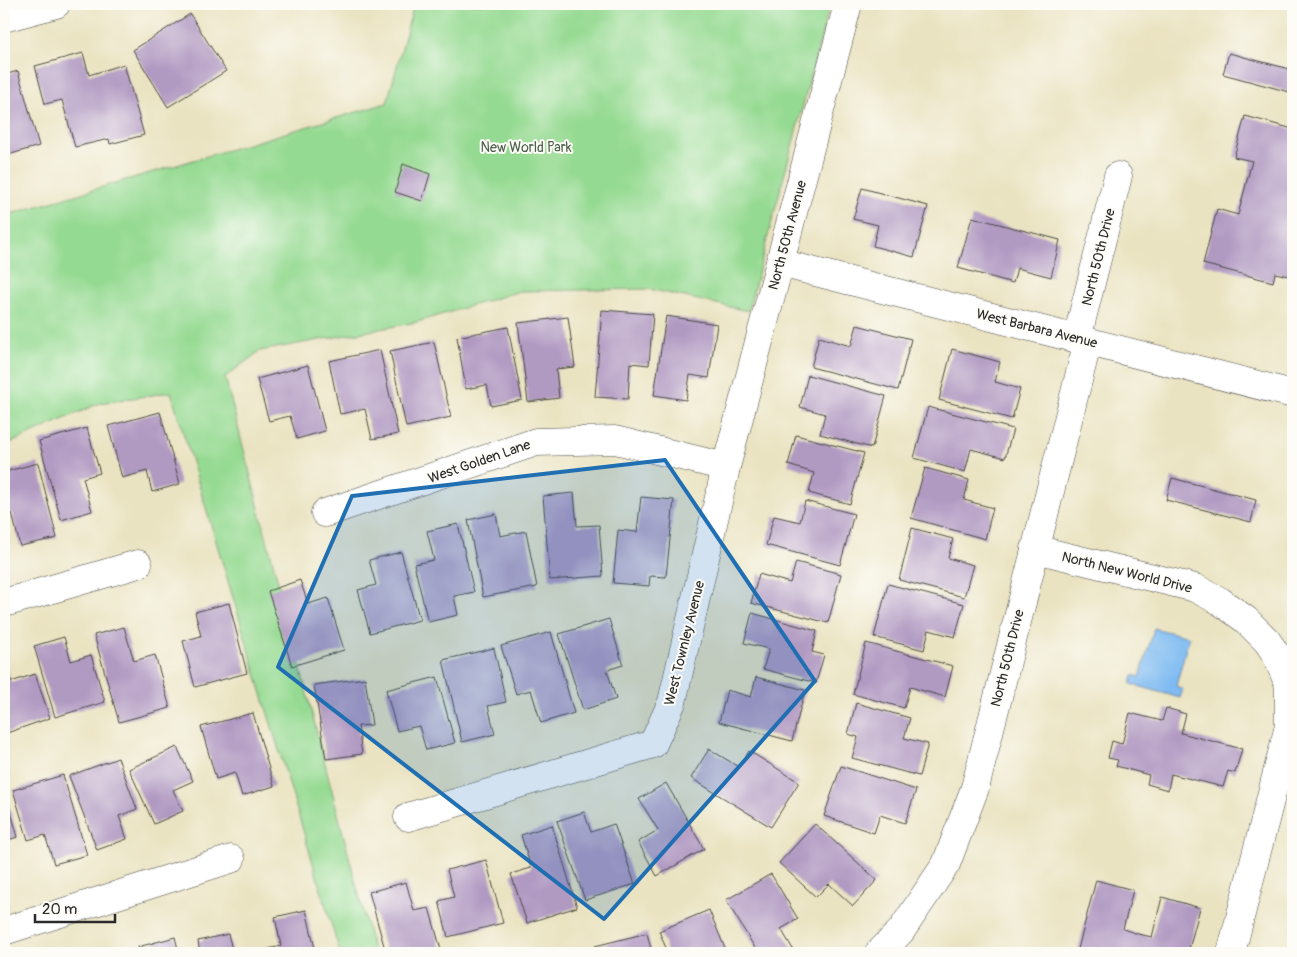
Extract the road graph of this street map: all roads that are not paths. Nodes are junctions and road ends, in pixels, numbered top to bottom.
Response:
1 (56, 4) edge
2 (848, 4) edge
3 (4, 18) edge
4 (1118, 176) dead end
5 (780, 263) junction
6 (1082, 340) junction
7 (1293, 394) edge
8 (726, 467) junction
9 (325, 513) dead end
10 (1035, 549) junction
11 (138, 564) dead end
12 (4, 603) edge
13 (408, 817) dead end
14 (231, 859) dead end
15 (4, 931) edge
16 (879, 953) edge
17 (1230, 953) edge

1 - 3 street
2 - 5 street, North 50th Avenue
4 - 6 street, North 50th Drive
5 - 6 street, West Barbara Avenue
5 - 8 street, North 50th Avenue
6 - 7 street, West Barbara Avenue
6 - 10 street, North 50th Drive
8 - 9 street, West Golden Lane
8 - 13 street, West Townley Avenue
10 - 16 street, North 50th Drive
10 - 17 street, North New World Drive
11 - 12 street
14 - 15 street

